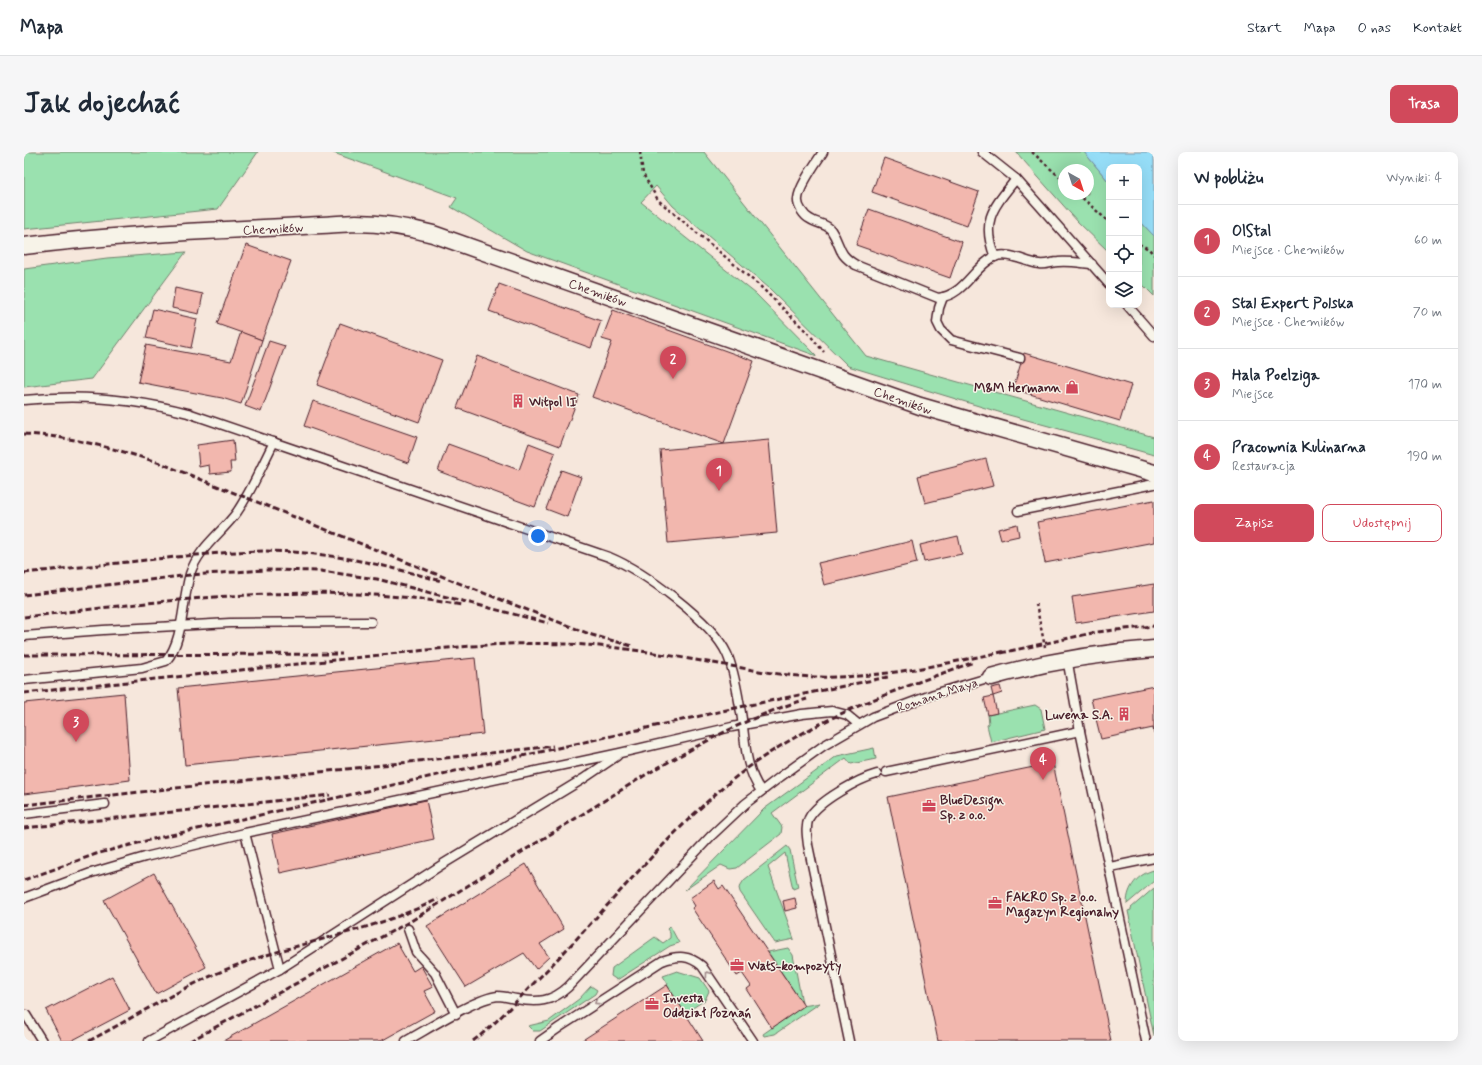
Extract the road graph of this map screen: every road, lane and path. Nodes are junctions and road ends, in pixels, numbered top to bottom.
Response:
1 (640, 152) edge
2 (823, 152) edge
3 (982, 152) edge
4 (1032, 152) edge
5 (1058, 176) edge
6 (1016, 179) junction
7 (1085, 200) edge
8 (1106, 219) edge
9 (24, 246) edge
10 (1142, 246) edge
11 (1154, 255) edge
12 (995, 257) junction
13 (1092, 264) junction
14 (1106, 280) edge
15 (943, 297) junction
16 (1130, 308) edge
17 (1154, 336) edge
18 (828, 357) dead end
19 (1020, 358) dead end
20 (24, 400) edge
21 (274, 442) junction
22 (1154, 473) edge
23 (1154, 484) edge
24 (1018, 511) dead end
25 (1036, 604) dead end
26 (371, 622) dead end
27 (180, 626) junction
28 (24, 636) edge
29 (1046, 649) dead end
30 (1154, 649) edge
31 (1067, 658) junction
32 (990, 677) joint
33 (24, 680) edge
34 (858, 724) junction
35 (743, 725) junction
36 (1080, 731) junction
37 (620, 754) junction
38 (886, 772) dead end
39 (877, 774) dead end
40 (761, 791) junction
41 (105, 804) dead end
42 (24, 814) edge
43 (245, 833) junction
44 (1154, 858) edge
45 (1110, 867) junction
46 (24, 898) edge
47 (408, 929) dead end
48 (280, 969) junction
49 (456, 1014) junction
50 (26, 1015) dead end
51 (42, 1041) edge
52 (149, 1041) edge
53 (406, 1041) edge
54 (540, 1041) edge
55 (753, 1041) edge
56 (849, 1041) edge
57 (1146, 1041) edge

1 - 18 path
2 - 15 lane
3 - 6 lane
4 - 5 path
6 - 12 lane
6 - 13 lane
7 - 8 path
9 - 22 street, Chemików
10 - 11 path
12 - 13 lane
12 - 15 lane
13 - 14 lane
15 - 19 lane
16 - 17 lane
20 - 21 lane
21 - 27 lane
21 - 35 lane
23 - 24 lane
25 - 29 path
26 - 27 lane
27 - 28 lane
27 - 33 lane
30 - 31 street, Romana Maya
31 - 32 street, Romana Maya
31 - 36 lane
32 - 34 lane, Romana Maya
34 - 35 lane
34 - 40 lane, Romana Maya
35 - 37 lane
35 - 40 lane
36 - 38 lane
36 - 45 lane
37 - 43 lane
37 - 48 lane
39 - 56 lane
40 - 49 lane, Romana Maya
41 - 42 lane
43 - 46 lane
43 - 48 lane
44 - 45 lane
45 - 57 lane
47 - 49 lane
48 - 52 lane
49 - 53 lane, Romana Maya
50 - 51 lane
55 -> 54 lane

